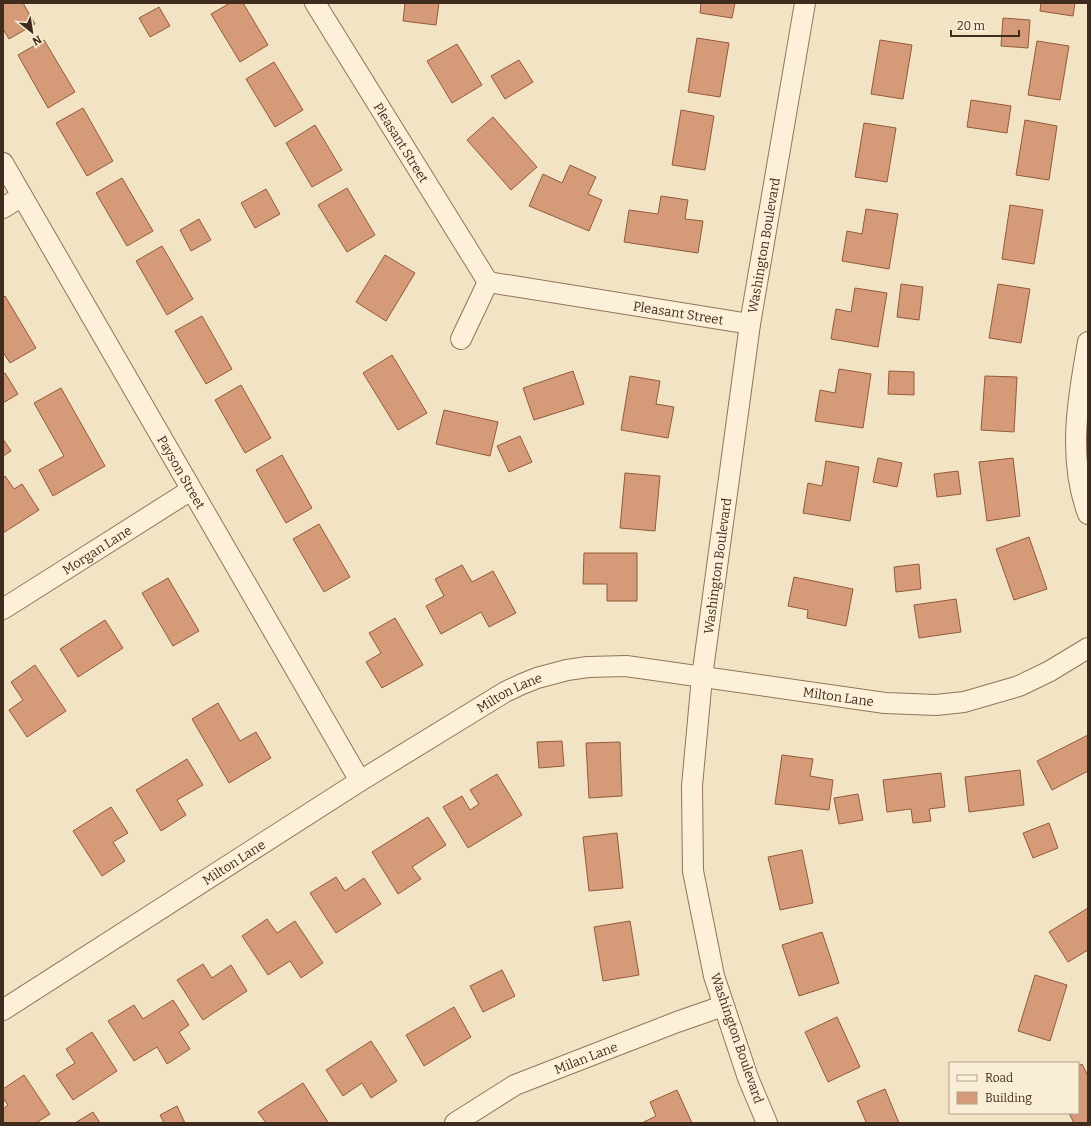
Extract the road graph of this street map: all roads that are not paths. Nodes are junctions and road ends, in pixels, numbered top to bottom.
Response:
1 (315, 3) edge
2 (805, 3) edge
3 (3, 163) edge
4 (22, 196) junction
5 (3, 208) edge
6 (488, 282) junction
7 (750, 324) junction
8 (461, 339) dead end
9 (1088, 342) edge
10 (191, 490) junction
11 (1088, 514) edge
12 (3, 609) edge
13 (1088, 648) edge
14 (702, 677) junction
15 (360, 781) junction
16 (723, 1006) junction
17 (3, 1010) edge
18 (455, 1123) edge
19 (767, 1123) edge

1 - 6 street, Pleasant Street
2 - 7 street, Washington Boulevard
3 - 4 street, Payson Street
4 - 5 street
4 - 10 street, Payson Street
6 - 7 street, Pleasant Street
6 - 8 street
7 - 14 street, Washington Boulevard
9 - 11 street
10 - 12 street, Morgan Lane
10 - 15 street, Payson Street
13 - 14 street, Milton Lane
14 - 15 street, Milton Lane
14 - 16 street, Washington Boulevard
15 - 17 street, Milton Lane
16 - 18 street, Milan Lane
16 - 19 street, Washington Boulevard

